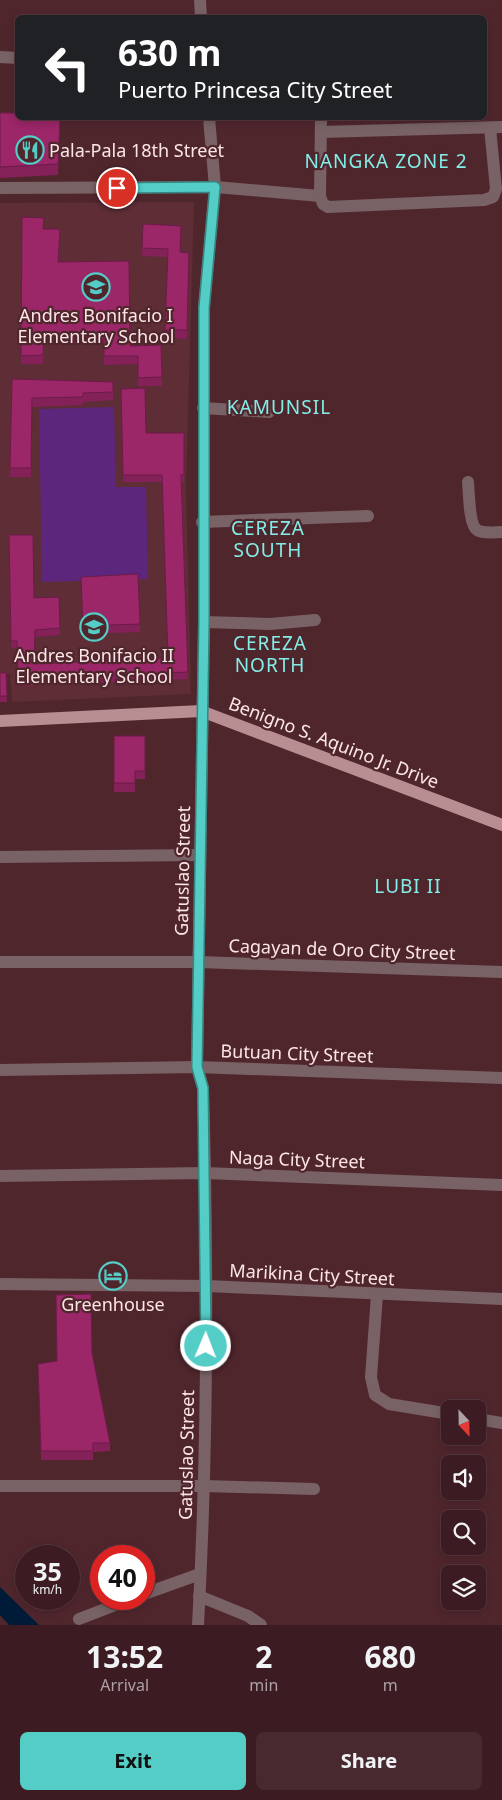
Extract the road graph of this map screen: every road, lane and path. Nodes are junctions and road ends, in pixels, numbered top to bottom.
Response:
1 (200, 0) edge
2 (201, 15) edge
3 (0, 58) edge
4 (15, 58) edge
5 (209, 120) edge
6 (321, 120) edge
7 (496, 127) edge
8 (321, 132) junction
9 (215, 187) junction
10 (0, 188) edge
11 (320, 196) junction
12 (203, 408) junction
13 (268, 412) dead end
14 (468, 482) dead end
15 (368, 516) dead end
16 (202, 522) junction
17 (502, 532) edge
18 (315, 620) dead end
19 (204, 622) junction
20 (201, 711) junction
21 (0, 721) edge
22 (502, 825) edge
23 (200, 855) junction
24 (0, 857) edge
25 (0, 962) edge
26 (199, 962) junction
27 (502, 972) edge
28 (197, 1067) junction
29 (0, 1070) edge
30 (502, 1078) edge
31 (205, 1173) junction
32 (0, 1176) edge
33 (502, 1184) edge
34 (0, 1284) edge
35 (207, 1286) junction
36 (377, 1295) junction
37 (502, 1299) edge
38 (441, 1413) edge
39 (486, 1420) edge
40 (502, 1423) edge
41 (0, 1486) edge
42 (204, 1486) junction
43 (314, 1489) dead end
44 (200, 1574) junction
45 (155, 1590) edge
46 (199, 1596) junction
47 (102, 1610) edge
48 (79, 1619) dead end
49 (198, 1625) edge
50 (261, 1625) edge

1 - 2 street
3 - 4 street
5 - 9 street, Gatuslao Street
6 - 8 street
7 - 8 street
7 - 11 street
8 - 11 street
9 - 10 street
9 - 11 street
9 - 12 street, Gatuslao Street
12 - 13 street
12 - 16 street, Gatuslao Street
14 - 17 street
15 - 16 street
16 - 19 street, Gatuslao Street
18 - 19 street
19 - 20 street, Gatuslao Street
20 - 21 main road, Benigno S. Aquino Jr. Drive
20 - 22 main road, Benigno S. Aquino Jr. Drive
20 - 23 street, Gatuslao Street
23 - 24 street
23 - 26 street, Gatuslao Street
25 - 26 street, Cagayan de Oro City Street
26 - 27 street, Cagayan de Oro City Street
26 - 28 street, Gatuslao Street
28 - 29 street, Butuan City Street
28 - 30 street, Butuan City Street
28 - 31 street, Gatuslao Street
31 - 32 street, Naga City Street
31 - 33 street, Naga City Street
31 - 35 street, Gatuslao Street
34 - 35 street, Marikina City Street
35 - 36 street, Marikina City Street
35 - 42 street, Gatuslao Street
36 - 37 street, Marikina City Street
36 - 38 street
39 - 40 street
41 - 42 street
42 - 43 street
42 - 44 street, Gatuslao Street
44 - 45 street
44 - 46 street, Gatuslao Street
46 - 49 street, Gatuslao Street
46 - 50 street
47 - 48 street

